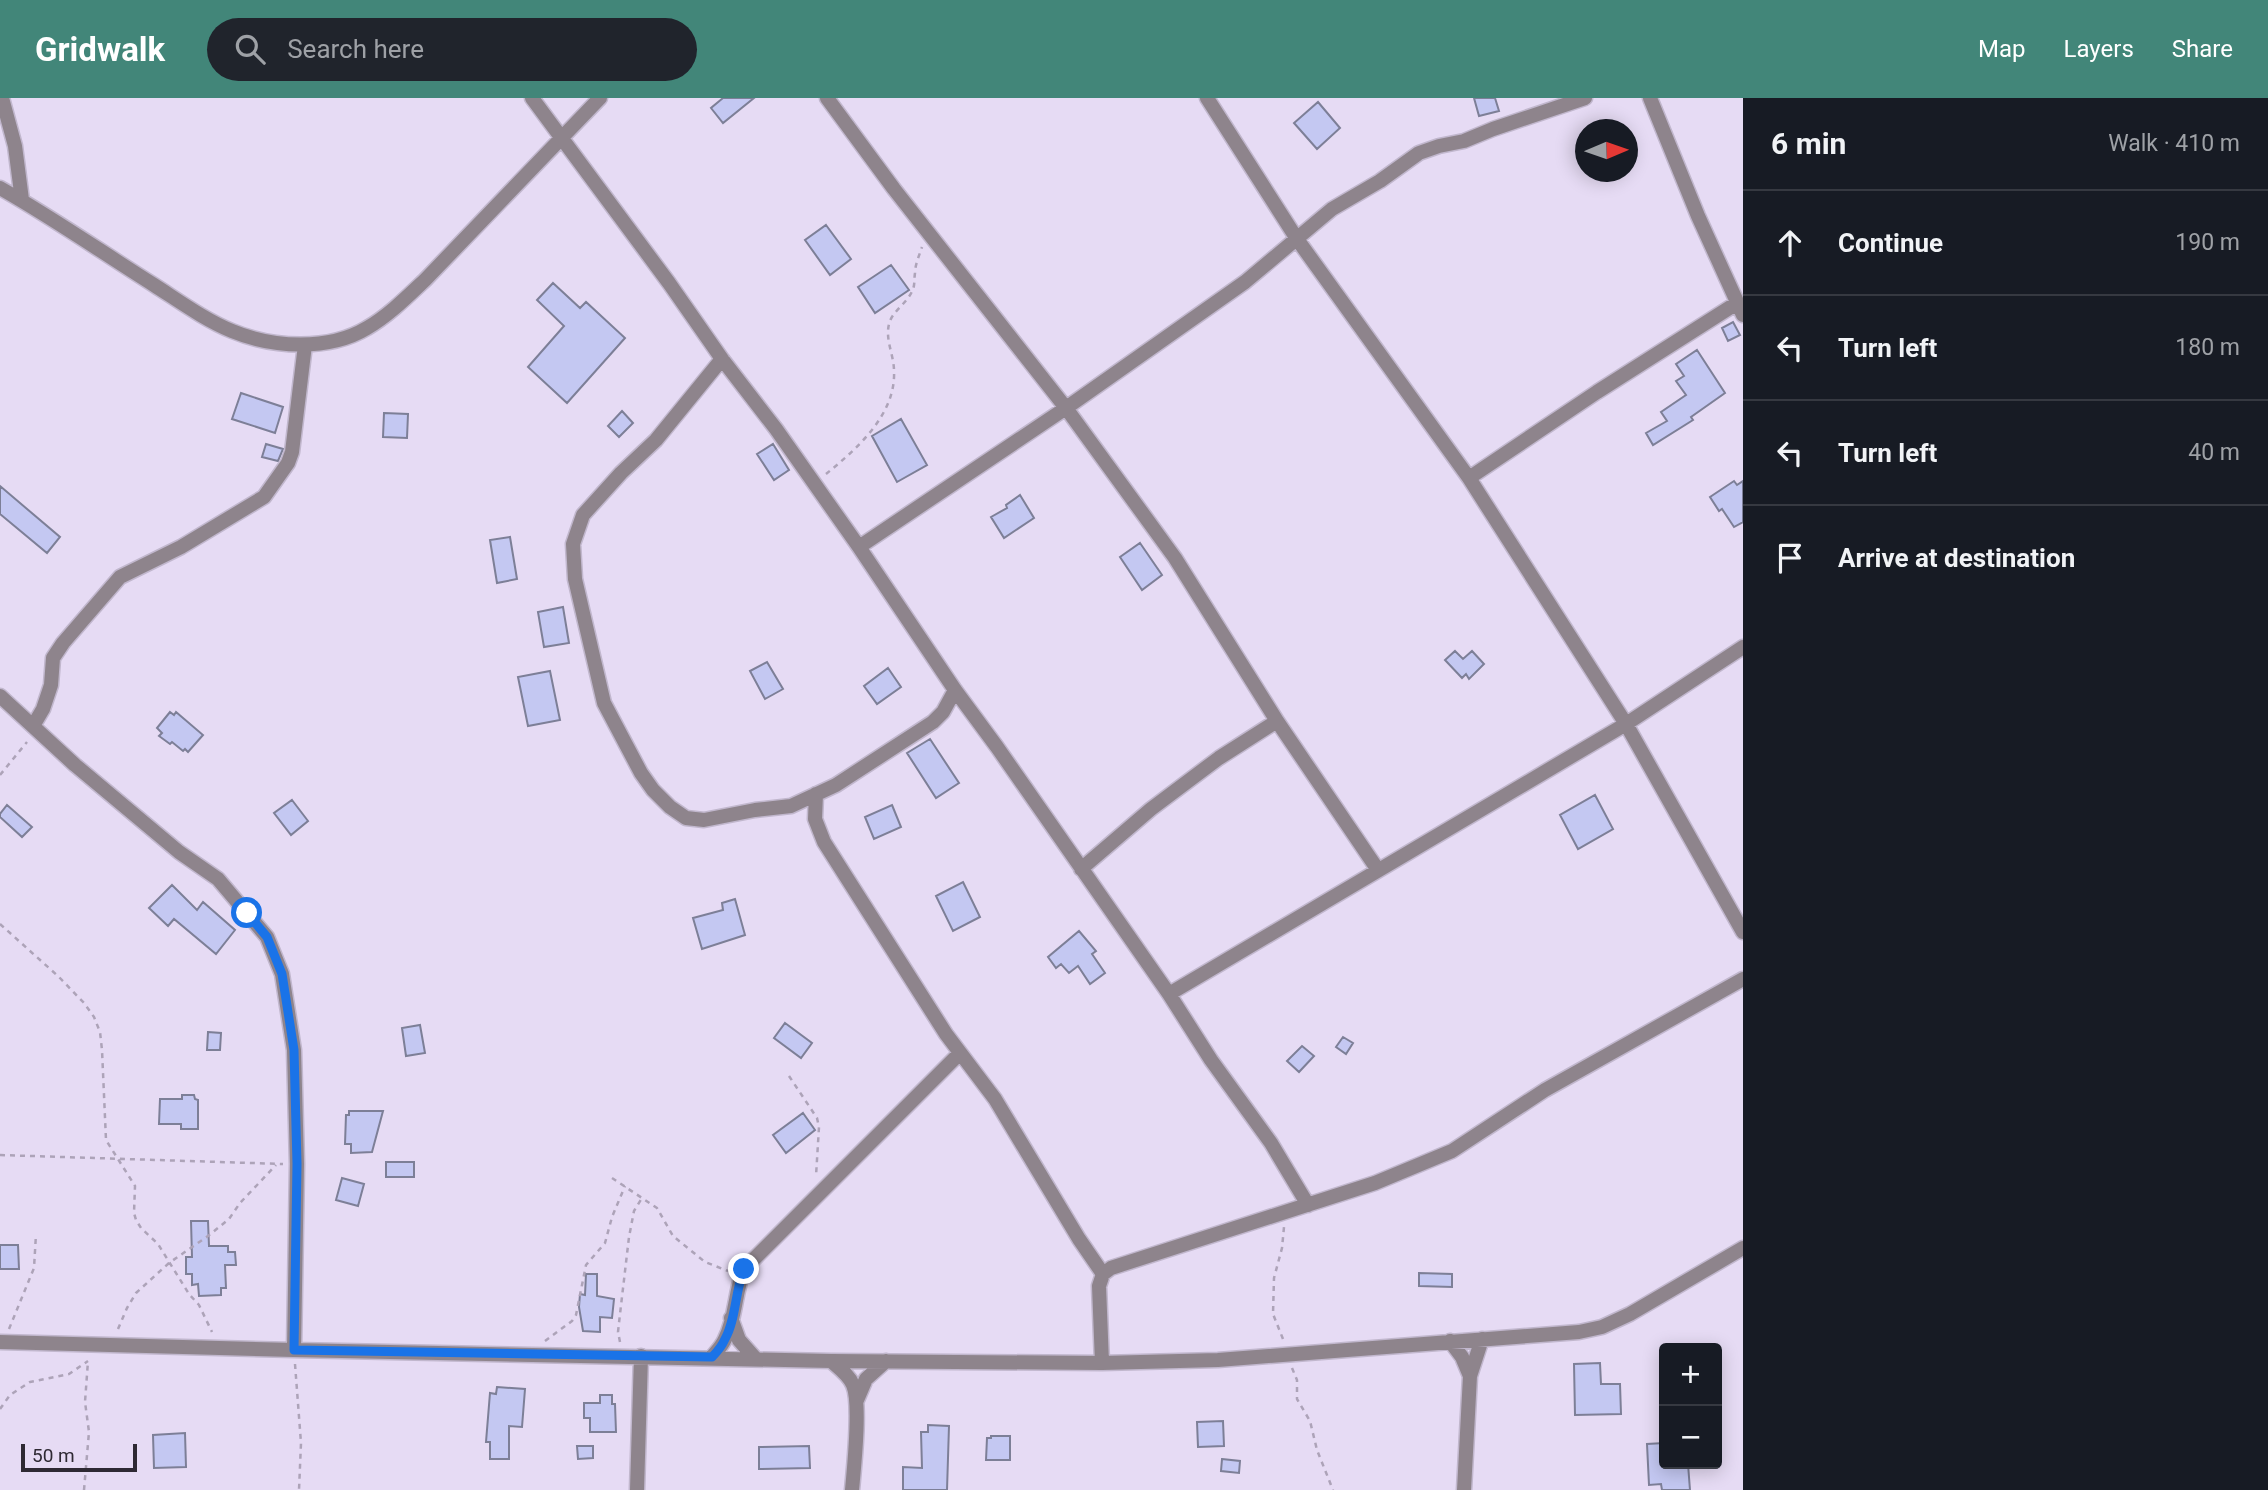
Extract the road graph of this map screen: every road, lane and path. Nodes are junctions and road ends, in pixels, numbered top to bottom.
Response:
1 (2, 98) edge
2 (532, 98) edge
3 (600, 98) edge
4 (827, 98) edge
5 (1207, 98) edge
6 (1586, 98) edge
7 (1650, 98) edge
8 (561, 139) junction
9 (0, 188) edge
10 (22, 200) junction
11 (927, 231) junction
12 (1297, 240) junction
13 (1740, 309) edge
14 (305, 345) junction
15 (722, 359) junction
16 (1066, 408) junction
17 (1469, 478) junction
18 (814, 483) junction
19 (859, 547) junction
20 (1743, 647) edge
21 (955, 690) junction
22 (0, 696) edge
23 (1277, 721) junction
24 (1626, 724) junction
25 (33, 726) junction
26 (0, 775) edge
27 (816, 794) junction
28 (1081, 869) junction
29 (1378, 870) junction
30 (0, 924) edge
31 (1743, 932) edge
32 (1743, 979) edge
33 (1169, 994) junction
34 (960, 1053) junction
35 (789, 1076) dead end
36 (0, 1155) edge
37 (117, 1159) junction
38 (278, 1164) junction
39 (297, 1164) junction
40 (612, 1178) dead end
41 (625, 1186) junction
42 (643, 1197) junction
43 (814, 1200) junction
44 (1308, 1205) junction
45 (1282, 1213) junction
46 (36, 1234) dead end
47 (1743, 1248) edge
48 (169, 1263) junction
49 (1103, 1274) junction
50 (735, 1297) junction
51 (731, 1318) junction
52 (215, 1334) dead end
53 (1482, 1339) junction
54 (2, 1342) edge
55 (1450, 1342) junction
56 (112, 1345) junction
57 (294, 1350) junction
58 (528, 1354) junction
59 (1288, 1355) junction
60 (622, 1356) junction
61 (641, 1356) junction
62 (712, 1357) junction
63 (755, 1358) junction
64 (831, 1361) junction
65 (886, 1361) junction
66 (1102, 1363) junction
67 (1470, 1376) junction
68 (856, 1402) junction
69 (0, 1409) edge
70 (84, 1490) edge
71 (299, 1490) edge
72 (637, 1490) edge
73 (852, 1490) edge
74 (1333, 1490) edge
75 (1464, 1490) edge

1 - 10 street
2 - 8 street
3 - 8 street
4 - 11 street
5 - 12 street
6 - 12 street
7 - 13 street
8 - 14 street
8 - 15 street
9 - 10 street
10 - 14 street
11 - 16 street
11 - 18 path
12 - 16 street
12 - 17 street
13 - 17 street
14 - 25 street
15 - 18 street
15 - 27 street
16 - 19 street
16 - 23 street
17 - 24 street
18 - 19 street
19 - 21 street
20 - 24 street
21 - 27 street
21 - 28 street
22 - 25 street
23 - 28 street
23 - 29 street
24 - 29 street
24 - 31 street
25 - 26 path
25 - 39 street
27 - 34 street
28 - 33 street
29 - 33 street
30 - 37 path
32 - 44 street
33 - 44 street
34 - 43 street
34 - 49 street
35 - 43 path
36 - 37 path
37 - 38 path
37 - 48 path
38 - 39 path
38 - 48 path
39 - 57 street
40 - 41 path
41 - 42 path
41 - 58 path
42 - 50 path
42 - 60 path
43 - 50 street
44 - 45 street
45 - 49 street
45 - 59 path
46 - 54 path
47 - 53 street
48 - 52 path
48 - 56 path
49 - 66 street
50 - 51 street
51 - 62 street
51 - 63 street
53 - 55 street
53 - 67 street
54 - 56 street
55 - 59 street
55 - 67 street
56 - 57 street
57 - 58 street
57 - 71 path
58 - 60 street
59 - 66 street
59 - 74 path
60 - 61 street
61 - 62 street
61 - 72 street
62 - 63 street
63 - 64 street
64 - 65 street
64 - 68 street
65 - 66 street
65 - 68 street
67 - 75 street
68 - 73 street
69 - 70 path

